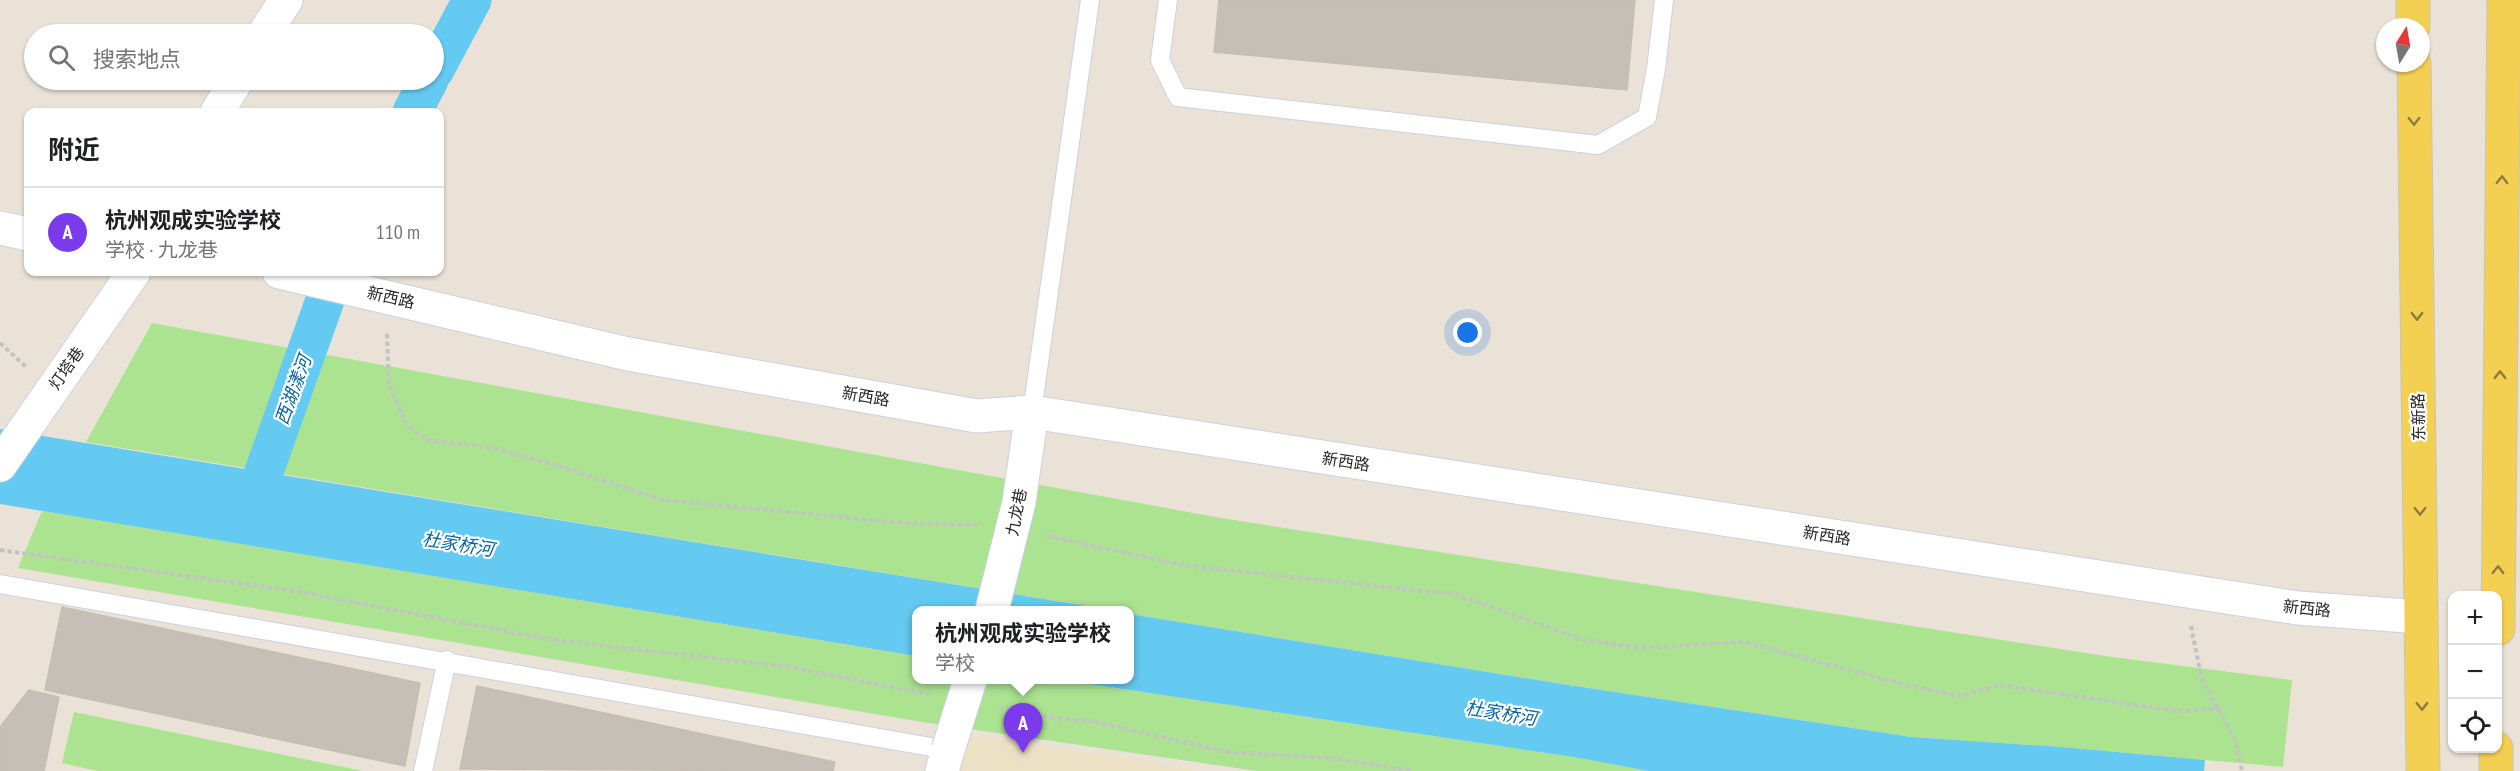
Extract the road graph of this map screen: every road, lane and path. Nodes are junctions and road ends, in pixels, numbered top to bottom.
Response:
1 (286, 0) edge
2 (1090, 0) edge
3 (1168, 0) edge
4 (1664, 0) edge
5 (2413, 0) edge
6 (2504, 0) edge
7 (2413, 18) edge
8 (270, 24) edge
9 (2414, 72) edge
10 (231, 90) edge
11 (220, 108) edge
12 (0, 228) edge
13 (24, 233) edge
14 (131, 276) edge
15 (298, 276) edge
16 (385, 295) junction
17 (1032, 412) junction
18 (0, 465) edge
19 (1013, 530) junction
20 (0, 550) edge
21 (0, 584) edge
22 (2183, 590) junction
23 (2498, 591) edge
24 (997, 596) edge
25 (2421, 616) junction
26 (447, 660) junction
27 (969, 684) edge
28 (937, 696) dead end
29 (994, 707) dead end
30 (2220, 709) junction
31 (2496, 753) edge
32 (945, 760) edge
33 (423, 771) edge
34 (1413, 771) edge
35 (2242, 771) edge
36 (2423, 771) edge
37 (2496, 771) edge

1 - 8 street
2 - 17 lane
3 - 4 lane
5 - 7 main road
23 -> 6 main road
9 -> 25 main road, 东新路
10 - 11 street
12 - 13 street
14 - 18 street, 灯塔巷
15 - 16 street, 新西路
16 - 17 street, 新西路
16 - 19 path
17 - 19 street, 九龙巷
17 - 22 street, 新西路
19 - 24 street, 九龙巷
19 - 30 path
20 - 28 path
21 - 26 lane
22 - 25 street, 新西路
22 - 30 path
25 -> 36 main road, 东新路
26 - 32 lane
26 - 33 lane
27 - 32 street, bridge
29 - 34 path
30 - 35 path
31 - 37 main road

